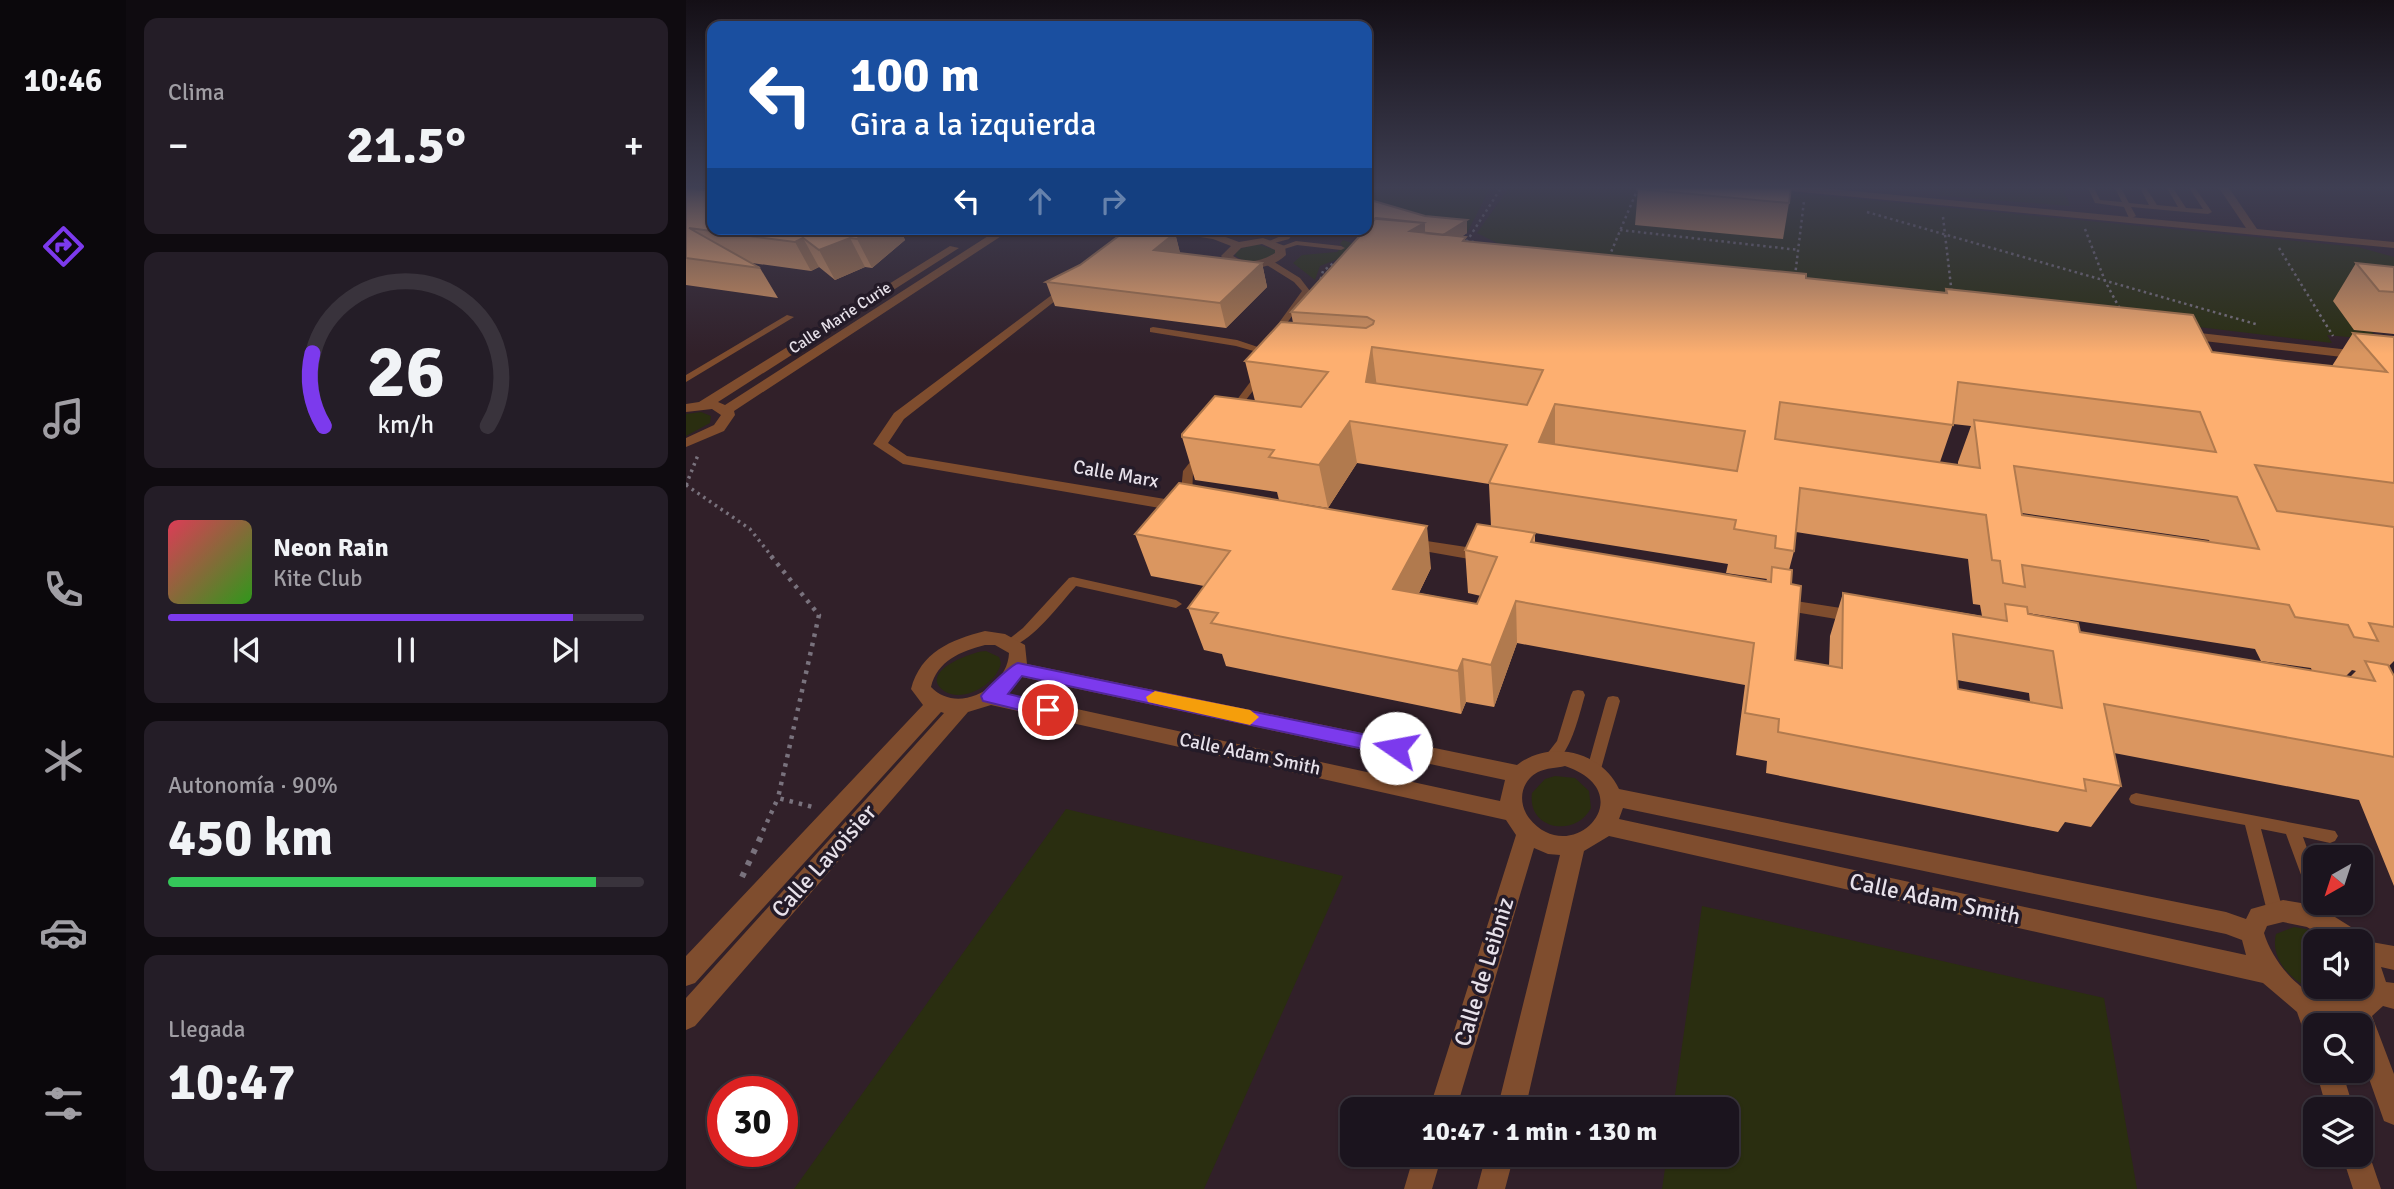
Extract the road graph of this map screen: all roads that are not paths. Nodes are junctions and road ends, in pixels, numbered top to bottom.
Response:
1 (961, 243) edge
2 (985, 243) edge
3 (1234, 243) edge
4 (1291, 243) edge
5 (1300, 243) edge
6 (1238, 245) junction
7 (1276, 245) junction
8 (1341, 248) dead end
9 (1268, 262) junction
10 (1084, 274) edge
11 (790, 317) dead end
12 (1153, 330) dead end
13 (2167, 334) edge
14 (1286, 356) edge
15 (1261, 359) junction
16 (2394, 359) edge
17 (686, 379) edge
18 (704, 405) junction
19 (686, 408) edge
20 (726, 410) junction
21 (1229, 417) edge
22 (686, 443) edge
23 (1206, 448) edge
24 (1193, 508) joint
25 (1392, 541) edge
26 (1502, 559) edge
27 (1762, 601) edge
28 (1176, 604) dead end
29 (1872, 619) edge
30 (1010, 643) junction
31 (1018, 669) junction
32 (1577, 695) dead end
33 (989, 696) junction
34 (1613, 701) dead end
35 (936, 704) junction
36 (962, 706) junction
37 (1550, 759) junction
38 (1594, 769) junction
39 (1518, 774) junction
40 (1611, 796) junction
41 (2136, 799) dead end
42 (1510, 812) junction
43 (2251, 820) junction
44 (1604, 825) junction
45 (2292, 828) junction
46 (1527, 835) junction
47 (2330, 836) dead end
48 (1574, 844) junction
49 (2303, 858) edge
50 (2275, 911) junction
51 (2303, 914) edge
52 (2324, 915) edge
53 (2337, 929) edge
54 (2251, 932) junction
55 (2373, 955) edge
56 (2394, 958) edge
57 (2267, 972) junction
58 (686, 974) edge
59 (2373, 976) edge
60 (2385, 994) edge
61 (2307, 1005) junction
62 (2358, 1012) junction
63 (2310, 1013) edge
64 (686, 1017) edge
65 (1446, 1097) edge
66 (1514, 1097) edge
67 (2394, 1111) edge
68 (1424, 1167) edge
69 (1497, 1167) edge
70 (2360, 1167) edge
71 (1418, 1189) edge
72 (1492, 1189) edge
73 (2367, 1189) edge

1 - 18 street, Calle Marie Curie
2 - 20 street, Calle Marie Curie
3 - 6 street
4 - 7 lane
5 - 8 lane
6 - 7 street
6 - 9 street
7 - 9 street
9 - 15 lane
10 - 24 street, Calle Marx
11 - 17 lane
12 - 15 lane
13 - 16 street
14 - 15 lane
15 - 21 lane
18 - 19 street
18 - 20 street
20 - 22 street, Calle Marie Curie
23 - 24 lane
25 - 26 street
27 - 29 street
28 - 30 lane
30 - 31 street
30 - 35 street
31 - 33 street
31 - 39 street, Calle Adam Smith
32 - 37 lane
33 - 36 street
33 - 42 street, Calle Adam Smith
34 - 38 lane
35 - 36 street
35 - 58 street, Calle Lavoisier
36 - 64 street, Calle Lavoisier
37 - 38 street
37 - 39 street
38 - 40 street
39 - 42 street
40 - 44 street
40 - 54 street, Calle Adam Smith
41 - 43 lane
42 - 46 street
43 - 45 lane
43 - 50 lane
44 - 48 street
44 - 57 street, Calle Adam Smith
45 - 47 lane
45 - 49 lane
46 - 48 street
46 - 65 street, Calle de Leibniz
48 - 66 street
50 - 51 street
50 - 54 street
52 - 53 street
54 - 57 street
55 - 56 street
57 - 61 street
59 - 60 street
60 - 62 street
61 - 62 street
61 - 63 street
62 - 67 street
68 - 71 street
69 - 72 street
70 - 73 street

